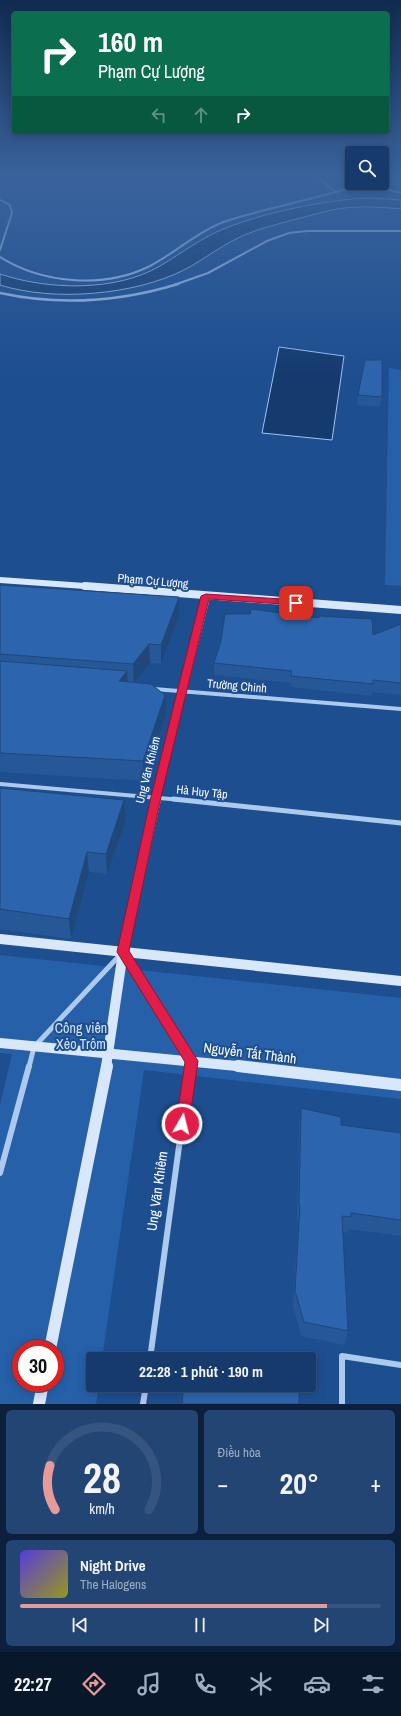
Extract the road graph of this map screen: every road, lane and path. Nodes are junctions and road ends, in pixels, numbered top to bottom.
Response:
1 (184, 244) edge
2 (262, 244) edge
3 (0, 258) edge
4 (0, 293) edge
5 (0, 580) edge
6 (206, 596) junction
7 (401, 610) edge
8 (151, 689) edge
9 (182, 692) junction
10 (401, 709) edge
11 (0, 784) edge
12 (156, 797) junction
13 (401, 823) edge
14 (0, 939) edge
15 (123, 952) junction
16 (401, 981) edge
17 (0, 1042) edge
18 (34, 1047) junction
19 (109, 1054) junction
20 (191, 1061) junction
21 (401, 1085) edge
22 (0, 1173) edge
23 (52, 1340) edge
24 (151, 1352) edge
25 (401, 1365) edge
26 (41, 1392) edge
27 (145, 1392) edge
28 (39, 1404) edge
29 (143, 1404) edge
30 (342, 1404) edge

1 - 3 street
2 - 4 street
5 - 6 street, Phạm Cự Lượng
6 - 7 street, Phạm Cự Lượng
6 - 9 street, Ung Văn Khiêm
8 - 9 street, Trường Chinh
9 - 10 street, Trường Chinh
9 - 12 street, Ung Văn Khiêm
11 - 12 street, Hà Huy Tập
12 - 13 street, Hà Huy Tập
12 - 15 street, Ung Văn Khiêm
14 - 15 street
15 - 16 street
15 - 18 street
15 - 19 street, Ung Văn Khiêm
15 - 20 street
17 - 18 street, Nguyễn Tất Thành
18 - 19 street, Nguyễn Tất Thành
18 - 22 street
19 - 20 street, Nguyễn Tất Thành
19 - 23 street, Ung Văn Khiêm
20 - 21 street, Nguyễn Tất Thành
20 - 24 street, Ung Văn Khiêm
25 - 30 street
26 - 28 street
27 - 29 street

